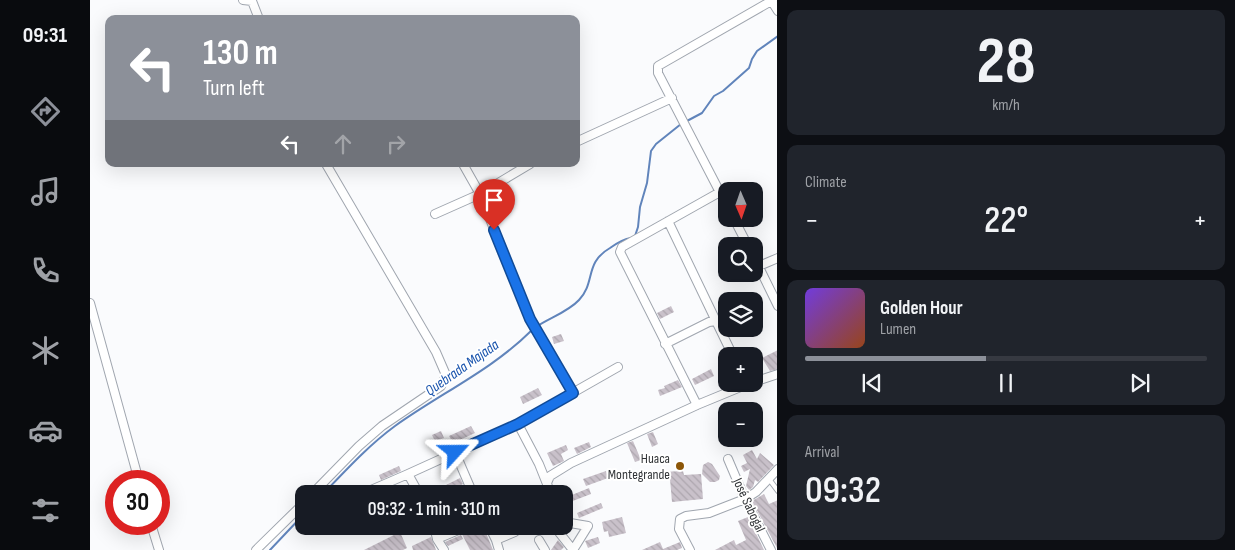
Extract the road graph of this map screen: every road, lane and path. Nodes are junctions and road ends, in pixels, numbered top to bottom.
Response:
1 (243, 0) edge
2 (772, 0) edge
3 (257, 15) edge
4 (672, 98) junction
5 (580, 140) edge
6 (328, 167) edge
7 (466, 167) edge
8 (525, 167) edge
9 (718, 188) edge
10 (718, 193) edge
11 (480, 194) junction
12 (435, 214) dead end
13 (668, 221) junction
14 (777, 258) edge
15 (763, 264) edge
16 (763, 274) edge
17 (90, 303) edge
18 (777, 304) edge
19 (716, 321) junction
20 (665, 344) junction
21 (729, 347) edge
22 (618, 367) dead end
23 (777, 374) edge
24 (763, 378) edge
25 (727, 392) edge
26 (573, 393) junction
27 (697, 405) junction
28 (518, 424) junction
29 (455, 452) junction
30 (728, 459) dead end
31 (136, 470) edge
32 (777, 471) edge
33 (408, 474) junction
34 (769, 478) junction
35 (321, 485) edge
36 (382, 485) edge
37 (414, 485) edge
38 (469, 485) edge
39 (547, 485) edge
40 (548, 485) edge
41 (777, 490) edge
42 (745, 499) junction
43 (295, 512) edge
44 (573, 524) edge
45 (155, 535) edge
46 (437, 535) edge
47 (447, 535) edge
48 (494, 535) edge
49 (508, 535) edge
50 (561, 535) edge
51 (438, 539) junction
52 (496, 540) junction
53 (539, 540) dead end
54 (159, 550) edge
55 (256, 550) edge
56 (444, 550) edge
57 (500, 550) edge
58 (545, 550) edge
59 (573, 550) edge
60 (690, 550) edge
61 (771, 550) edge

1 - 3 street
2 - 4 street
4 - 5 street
4 - 9 street
6 - 35 street
7 - 11 street
8 - 11 street
10 - 13 street
11 - 12 street
11 - 26 street
13 - 19 street
13 - 20 street
14 - 15 street
16 - 18 street
17 - 31 street
19 - 20 street
19 - 21 street
20 - 27 street
22 - 26 street
23 - 24 street
25 - 27 street
26 - 28 street
27 - 40 street
28 - 29 street
28 - 39 street
29 - 33 street
29 - 38 street
30 - 42 street, José Sabogal
32 - 34 street
33 - 36 street
33 - 37 street
34 - 41 lane
34 - 42 street
42 - 60 street
42 - 61 street, José Sabogal
43 - 55 street
44 - 59 street
45 - 54 street
46 - 51 street
47 - 51 street
48 - 52 street
49 - 52 street
50 - 59 street
51 - 56 street
52 - 57 street
53 - 58 street

